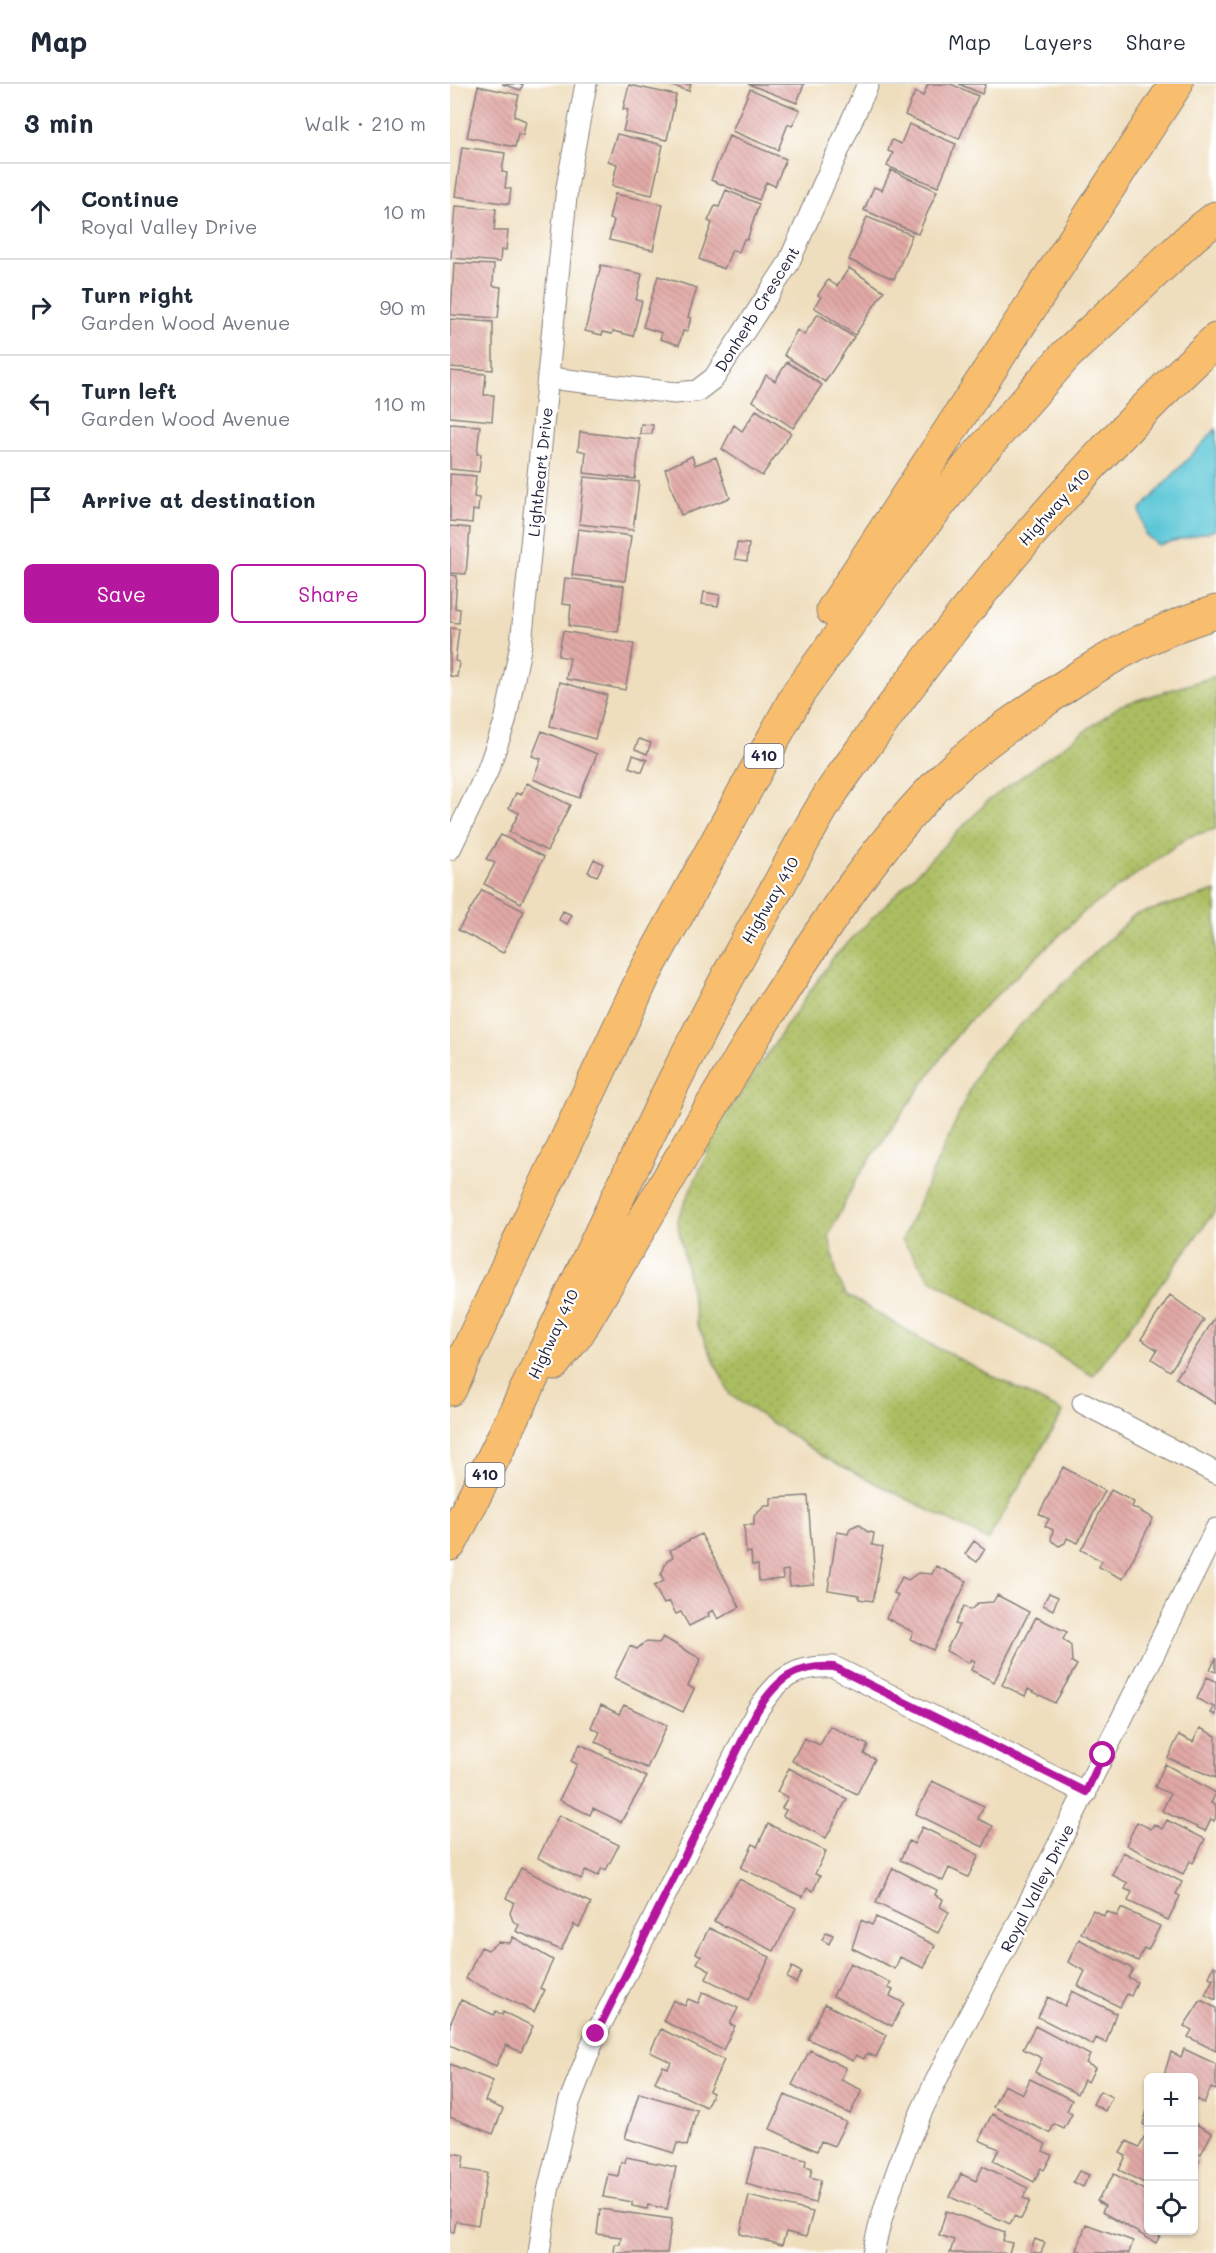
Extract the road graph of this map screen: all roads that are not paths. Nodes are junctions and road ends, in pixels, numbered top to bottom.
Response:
1 (586, 84) edge
2 (868, 84) edge
3 (1176, 84) edge
4 (1216, 218) edge
5 (1216, 340) edge
6 (550, 378) junction
7 (1216, 612) edge
8 (799, 692) junction
9 (450, 849) edge
10 (450, 1389) edge
11 (1083, 1403) dead end
12 (520, 1406) junction
13 (1216, 1473) edge
14 (1216, 1528) edge
15 (450, 1544) edge
16 (1086, 1792) junction
17 (539, 2253) edge
18 (873, 2253) edge

1 - 6 street, Lightheart Drive
2 - 6 street, Donherb Crescent
3 - 8 highway
4 - 8 highway, 410
5 - 12 highway, Highway 410 / 410
6 - 9 street, Lightheart Drive
7 - 12 highway
8 - 10 highway, 410
11 - 13 street
12 - 15 highway, Highway 410 / 410
14 - 16 street, Royal Valley Drive
16 - 17 street
16 - 18 street, Royal Valley Drive

